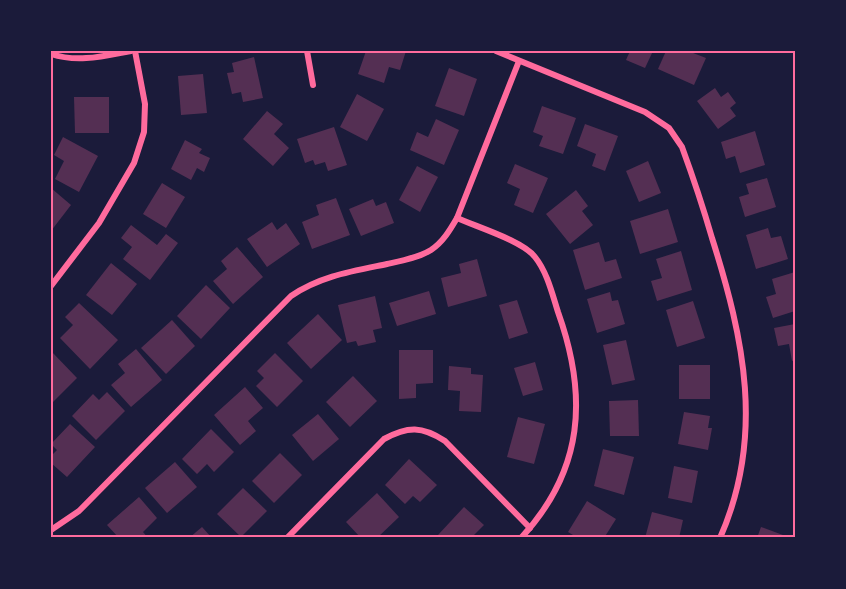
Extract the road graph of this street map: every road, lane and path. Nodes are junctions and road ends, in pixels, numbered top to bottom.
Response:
1 (131, 51) edge
2 (135, 51) edge
3 (307, 51) edge
4 (496, 51) edge
5 (51, 54) edge
6 (519, 61) junction
7 (313, 85) dead end
8 (458, 218) junction
9 (51, 286) edge
10 (530, 528) junction
11 (51, 530) edge
12 (287, 538) edge
13 (521, 538) edge
14 (720, 538) edge

1 - 5 street
2 - 9 street
3 - 7 street
4 - 6 street
6 - 8 street
6 - 14 street
8 - 10 street
8 - 11 street
10 - 12 street
10 - 13 street

